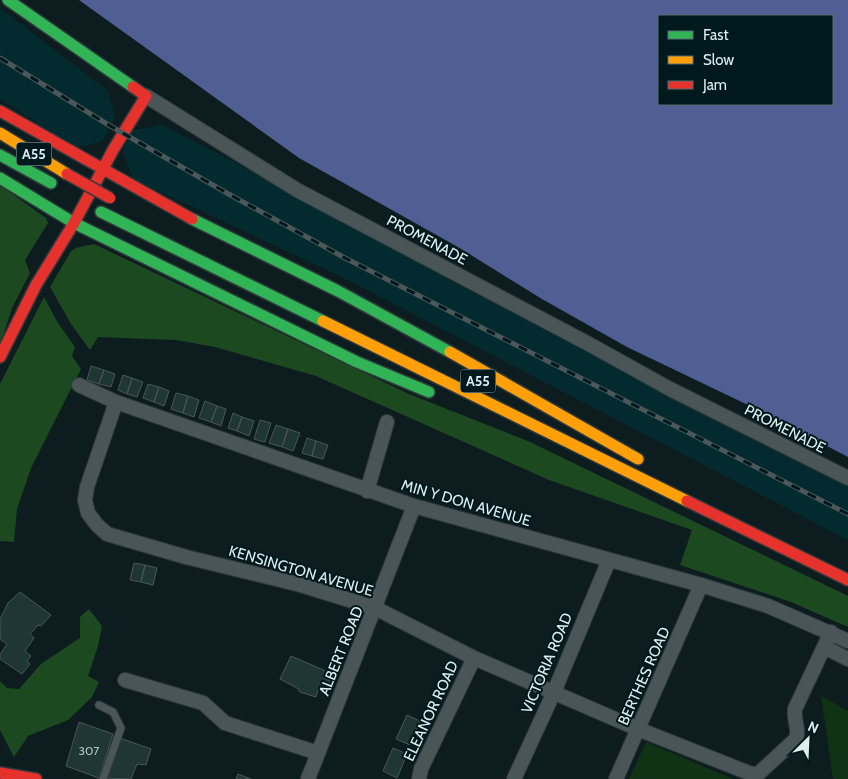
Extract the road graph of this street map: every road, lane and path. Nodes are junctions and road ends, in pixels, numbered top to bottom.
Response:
1 (8, 0) edge
2 (146, 96) junction
3 (0, 111) edge
4 (0, 133) edge
5 (0, 155) edge
6 (102, 169) junction
7 (0, 178) edge
8 (60, 188) dead end
9 (76, 198) dead end
10 (114, 200) dead end
11 (74, 223) junction
12 (0, 357) edge
13 (478, 381) dead end
14 (78, 385) dead end
15 (438, 395) dead end
16 (116, 402) junction
17 (492, 417) dead end
18 (387, 422) dead end
19 (636, 476) junction
20 (848, 478) edge
21 (367, 490) junction
22 (414, 506) junction
23 (609, 560) junction
24 (848, 580) edge
25 (701, 585) junction
26 (375, 608) junction
27 (830, 632) junction
28 (848, 641) edge
29 (824, 647) junction
30 (474, 658) junction
31 (848, 659) edge
32 (125, 680) dead end
33 (554, 692) junction
34 (99, 706) dead end
35 (638, 729) junction
36 (318, 753) junction
37 (0, 773) edge
38 (36, 779) edge
39 (102, 779) edge
40 (308, 779) edge
41 (419, 779) edge
42 (514, 779) edge
43 (616, 779) edge

1 - 2 main road, PROMENADE
2 - 6 main road
2 - 20 street, PROMENADE
3 - 6 main road
4 - 10 main road, A55, bridge
5 - 8 main road, A55
6 - 11 main road
6 - 13 main road, A55
7 - 11 main road
9 - 19 main road, A55
11 - 12 main road
11 - 15 main road
14 - 16 street, MIN Y DON AVENUE
16 - 21 street, MIN Y DON AVENUE
16 - 26 street, KENSINGTON AVENUE
17 - 19 main road
18 - 21 street
19 - 24 main road, A55
21 - 22 street, MIN Y DON AVENUE
22 - 23 street, MIN Y DON AVENUE
22 - 26 street, ALBERT ROAD
23 - 25 street, MIN Y DON AVENUE
23 - 33 street, VICTORIA ROAD
25 - 27 street, MIN Y DON AVENUE
25 - 35 street, BERTHES ROAD
26 - 30 street, KENSINGTON AVENUE
26 - 36 street, ALBERT ROAD
27 - 28 street, MIN Y DON AVENUE
27 - 29 street
29 - 31 street
29 - 35 street, KENSINGTON AVENUE
30 - 33 street, KENSINGTON AVENUE
30 - 41 street, ELEANOR ROAD
32 - 36 street
33 - 35 street, KENSINGTON AVENUE
33 - 42 street, VICTORIA ROAD
34 - 39 lane
35 - 43 street, BERTHES ROAD
36 - 40 street, ALBERT ROAD
37 - 38 main road

